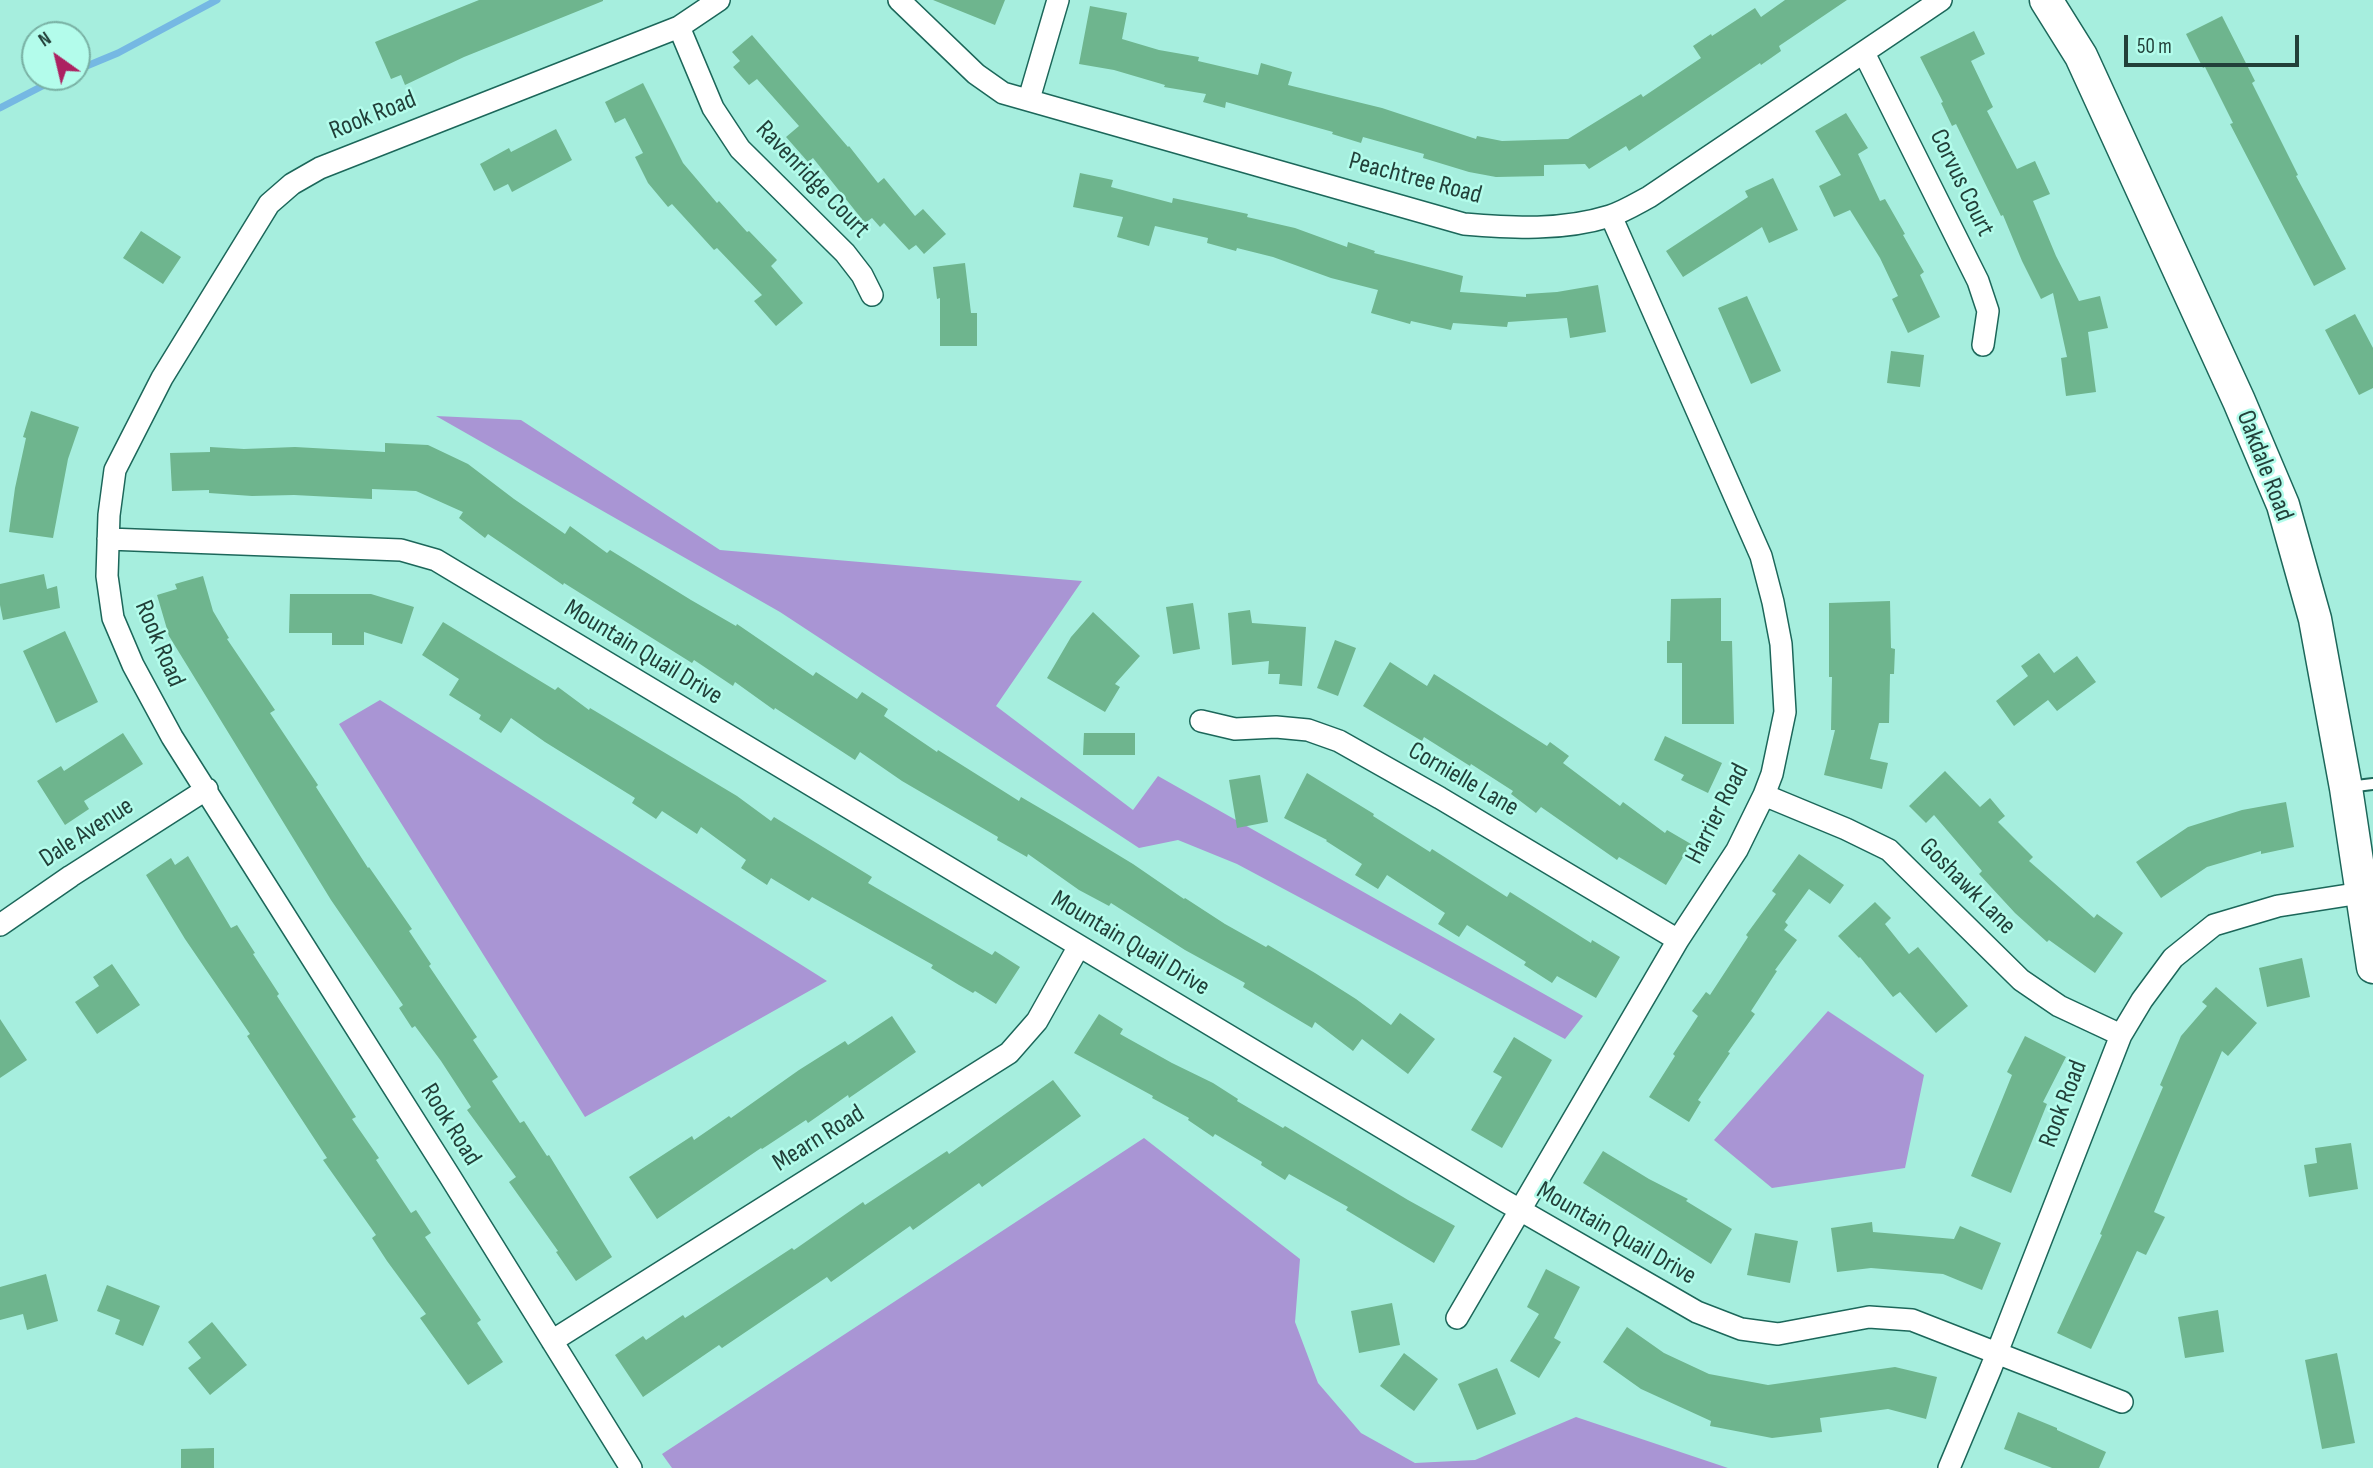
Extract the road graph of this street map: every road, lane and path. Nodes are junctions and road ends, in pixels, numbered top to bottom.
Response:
1 (719, 0) edge
2 (899, 0) edge
3 (1058, 0) edge
4 (1941, 0) edge
5 (2046, 0) edge
6 (679, 27) junction
7 (1864, 53) junction
8 (1029, 99) junction
9 (1611, 216) junction
10 (872, 295) dead end
11 (1983, 345) dead end
12 (108, 539) junction
13 (1202, 721) dead end
14 (2359, 786) edge
15 (207, 789) junction
16 (1764, 795) junction
17 (2364, 878) edge
18 (0, 925) edge
19 (1678, 940) junction
20 (1079, 946) junction
21 (2373, 967) edge
22 (2121, 1035) junction
23 (1520, 1211) junction
24 (1457, 1318) dead end
25 (552, 1341) junction
26 (1997, 1351) junction
27 (2122, 1402) dead end
28 (631, 1468) edge
29 (1949, 1468) edge

1 - 6 street, Rook Road
2 - 8 street, Peachtree Road
3 - 8 street
4 - 7 street, Peachtree Road
5 - 14 main road, Oakdale Road
6 - 10 street, Ravenridge Court
6 - 12 street, Rook Road
7 - 9 street, Peachtree Road
7 - 11 street, Corvus Court
8 - 9 street, Peachtree Road
9 - 16 street, Harrier Road
12 - 15 street, Rook Road
12 - 20 street, Mountain Quail Drive
13 - 19 street, Cornielle Lane
14 - 17 main road, Oakdale Road
15 - 18 street, Dale Avenue
15 - 25 street, Rook Road
16 - 19 street, Harrier Road
16 - 22 street, Goshawk Lane
17 - 21 main road, Oakdale Road
17 - 22 street, Rook Road
19 - 23 street, Harrier Road
20 - 23 street, Mountain Quail Drive
20 - 25 street, Mearn Road
22 - 26 street, Rook Road
23 - 24 street, Harrier Road
23 - 26 street, Mountain Quail Drive
25 - 28 street, Rook Road
26 - 27 street, Mountain Quail Drive
26 - 29 street, Rook Road

